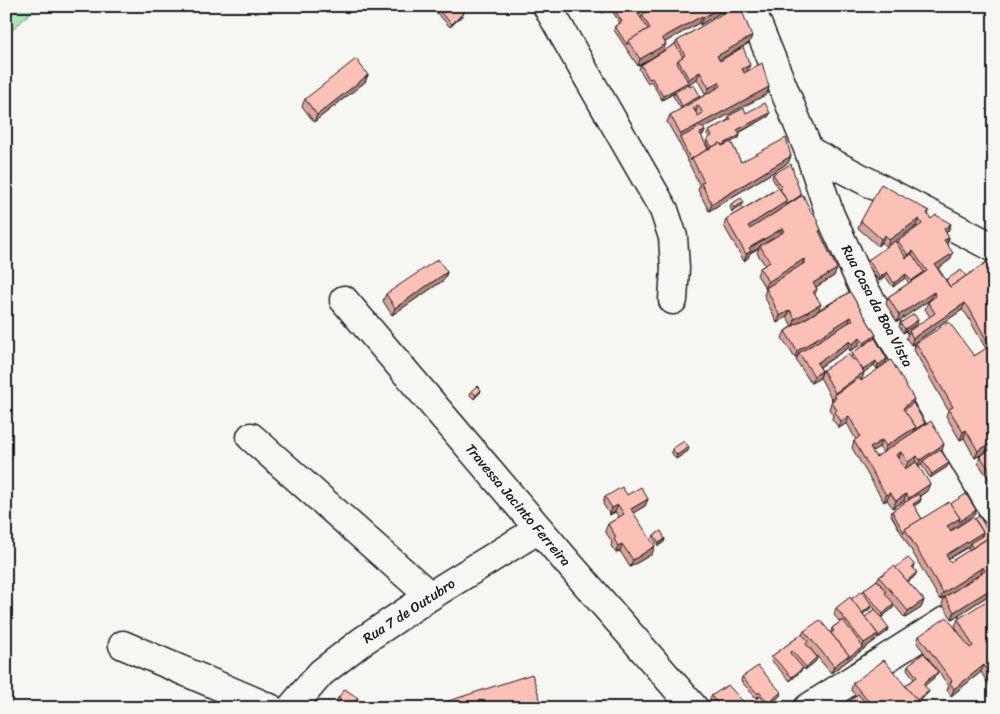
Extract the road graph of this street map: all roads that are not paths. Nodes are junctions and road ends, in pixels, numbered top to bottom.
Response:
1 (548, 6) edge
2 (750, 6) edge
3 (809, 151) junction
4 (994, 248) edge
5 (344, 300) dead end
6 (673, 300) dead end
7 (251, 437) dead end
8 (994, 511) edge
9 (539, 529) junction
10 (430, 596) junction
11 (945, 621) edge
12 (123, 645) dead end
13 (270, 708) edge
14 (290, 708) edge
15 (694, 708) edge
16 (808, 708) edge

1 - 6 street
2 - 3 street, Rua Casa da Boa Vista
3 - 4 street
3 - 8 street, Rua Casa da Boa Vista
5 - 9 street, Travessa Jacinto Ferreira
7 - 10 street
9 - 10 street, Rua 7 de Outubro
9 - 15 street, Travessa Jacinto Ferreira
10 - 14 street, Rua 7 de Outubro
11 - 16 street
12 - 13 street

